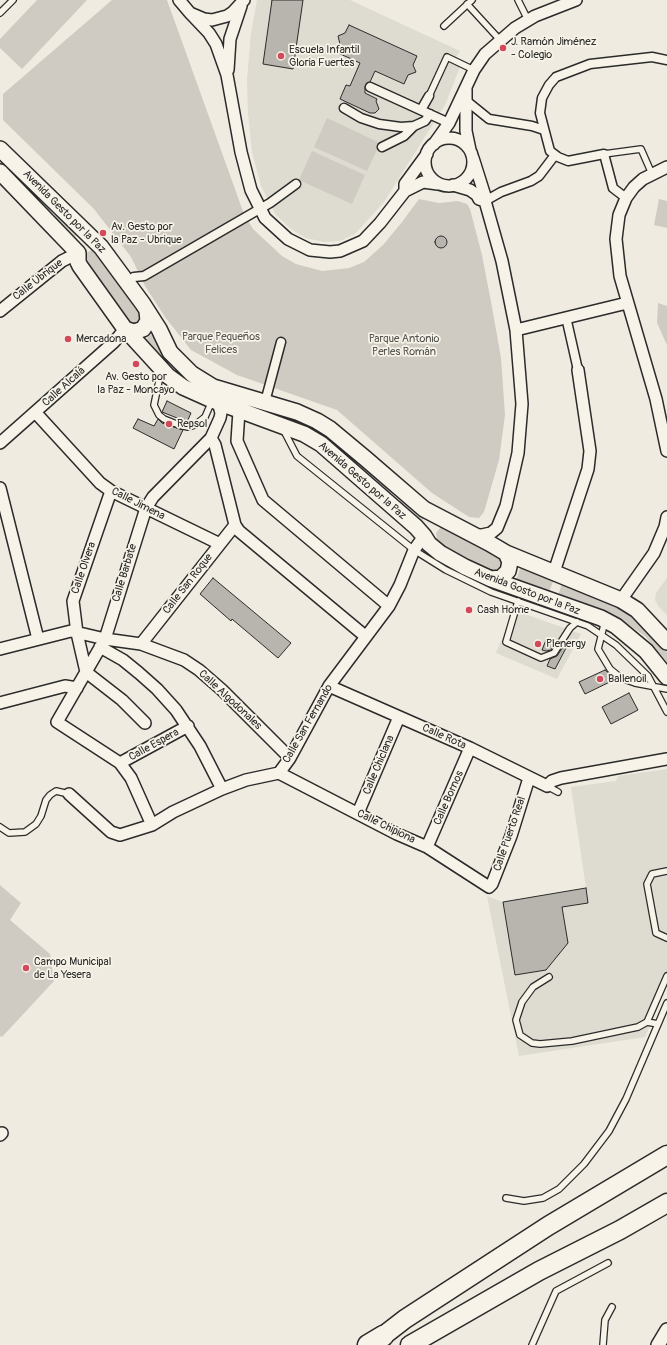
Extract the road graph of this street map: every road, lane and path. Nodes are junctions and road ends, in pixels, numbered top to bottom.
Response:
1 (13, 0) edge
2 (179, 0) edge
3 (244, 0) edge
4 (472, 0) edge
5 (518, 0) edge
6 (576, 0) edge
7 (467, 4) junction
8 (0, 13) edge
9 (190, 13) junction
10 (528, 20) junction
11 (444, 26) dead end
12 (500, 40) junction
13 (667, 60) edge
14 (474, 70) junction
15 (227, 75) junction
16 (370, 87) dead end
17 (466, 89) junction
18 (429, 96) joint
19 (468, 102) junction
20 (344, 108) dead end
21 (421, 110) junction
22 (430, 114) junction
23 (449, 123) junction
24 (414, 126) junction
25 (544, 130) junction
26 (434, 144) junction
27 (382, 147) dead end
28 (0, 149) edge
29 (427, 154) junction
30 (604, 154) junction
31 (472, 155) junction
32 (555, 155) junction
33 (667, 167) edge
34 (0, 172) edge
35 (652, 174) junction
36 (296, 184) dead end
37 (441, 184) junction
38 (453, 186) junction
39 (405, 190) junction
40 (626, 198) junction
41 (485, 201) junction
42 (260, 209) junction
43 (101, 247) junction
44 (78, 252) junction
45 (134, 277) dead end
46 (626, 303) junction
47 (2, 306) edge
48 (147, 311) junction
49 (566, 318) junction
50 (125, 329) junction
51 (516, 330) junction
52 (281, 342) dead end
53 (156, 365) junction
54 (578, 370) joint
55 (215, 401) junction
56 (265, 402) junction
57 (239, 411) junction
58 (35, 412) junction
59 (279, 424) junction
60 (211, 438) junction
61 (0, 443) edge
62 (667, 451) edge
63 (0, 488) edge
64 (110, 491) junction
65 (146, 508) junction
66 (667, 517) edge
67 (442, 519) junction
68 (235, 525) junction
69 (497, 528) junction
70 (424, 536) junction
71 (477, 536) junction
72 (220, 544) junction
73 (414, 550) junction
74 (503, 551) junction
75 (554, 572) junction
76 (491, 579) junction
77 (621, 600) junction
78 (518, 601) junction
79 (389, 606) junction
80 (602, 618) junction
81 (577, 622) junction
82 (77, 633) junction
83 (601, 635) junction
84 (365, 636) junction
85 (38, 639) junction
86 (667, 642) edge
87 (102, 643) junction
88 (141, 644) junction
89 (0, 649) edge
90 (86, 672) junction
91 (667, 677) edge
92 (329, 686) junction
93 (654, 686) junction
94 (77, 688) junction
95 (667, 689) edge
96 (0, 704) edge
97 (667, 712) edge
98 (400, 717) junction
99 (145, 723) dead end
100 (188, 726) junction
101 (470, 748) junction
102 (290, 758) junction
103 (667, 759) edge
104 (120, 763) junction
105 (279, 773) junction
106 (529, 778) junction
107 (547, 786) junction
108 (222, 789) junction
109 (558, 792) dead end
110 (69, 794) joint
111 (358, 813) junction
112 (152, 825) junction
113 (0, 827) edge
114 (427, 847) junction
115 (667, 871) edge
116 (489, 887) joint
117 (667, 938) edge
118 (667, 976) edge
119 (549, 977) dead end
120 (667, 1003) edge
121 (648, 1022) junction
122 (658, 1024) junction
123 (665, 1156) edge
124 (506, 1198) dead end
125 (667, 1203) edge
126 (667, 1211) edge
127 (620, 1230) junction
128 (608, 1262) dead end
129 (612, 1307) dead end
130 (667, 1330) edge
131 (375, 1340) edge
132 (410, 1345) edge
133 (532, 1345) edge
134 (603, 1345) edge
135 (658, 1345) edge

1 - 8 lane
2 - 9 street
3 - 9 street
3 - 15 street
4 - 7 lane
5 - 10 lane
6 - 10 street
7 - 11 lane
7 - 12 lane
9 - 15 street
10 - 12 street
12 - 14 street
13 - 25 street
14 - 17 street
14 - 18 lane
15 - 42 street
16 - 21 street
17 - 19 street
17 - 23 street
18 - 21 street
19 - 25 street
19 - 31 street
20 - 24 street
21 - 22 street
22 - 23 street
22 - 24 street
23 - 26 street
24 - 27 street
25 - 32 street
26 - 29 street
26 - 31 street
28 - 43 main road, Avenida Gesto por la Paz
29 - 37 street
29 - 39 street
30 - 32 street
30 - 35 lane
30 - 40 street
31 - 38 street
31 - 41 street
32 - 41 street
33 - 35 street
34 - 44 main road, Avenida Gesto por la Paz
35 - 40 street
36 - 42 street
37 - 38 street
37 - 39 street
38 - 41 street
39 - 42 street
40 - 46 street
41 - 51 street
42 - 45 street
43 - 44 main road
43 - 48 main road, Avenida Gesto por la Paz
44 - 47 street, Calle Ubrique
44 - 50 main road, Avenida Gesto por la Paz
46 - 49 street
46 - 62 street
48 - 50 main road
48 - 56 main road, Avenida Gesto por la Paz
49 - 51 street
49 - 54 street
50 - 53 main road, Avenida Gesto por la Paz
50 - 58 street, Calle Alcalá
51 - 69 street
52 - 56 street
53 - 55 main road, Avenida Gesto por la Paz
53 - 55 lane
54 - 75 street
55 - 57 main road, Avenida Gesto por la Paz
55 - 60 street
56 - 67 main road, Avenida Gesto por la Paz
57 - 59 main road, Avenida Gesto por la Paz
57 - 79 street
58 - 61 street, Calle Alcalá
58 - 64 street, Calle Jimena
59 - 70 main road, Avenida Gesto por la Paz
59 - 73 lane, Avenida Gosto por la Paz
60 - 65 street, Calle Barbate
60 - 68 street
63 - 85 street
64 - 65 street, Calle Jimena
64 - 82 street, Calle Olvera
65 - 72 street, Calle Jimena
65 - 87 street, Calle Barbate
66 - 77 street
67 - 70 main road
67 - 71 main road, Avenida Gesto por la Paz
68 - 72 street, Calle San Roque
68 - 84 street
69 - 71 street
69 - 74 street
70 - 73 street, Calle San Fernando
70 - 76 main road, Avenida Gesto por la Paz
71 - 74 main road, Avenida Gesto por la Paz
72 - 88 street, Calle San Roque
73 - 78 lane, Avenida Gosto por la Paz
73 - 79 street, Calle San Fernando
74 - 75 main road, Avenida Gesto por la Paz
74 - 76 main road
75 - 77 main road, Avenida Gesto por la Paz
76 - 80 main road, Avenida Gesto por la Paz
77 - 86 main road, Avenida Gesto por la Paz
78 - 81 lane, Avenida Gosto por la Paz
78 - 81 lane
79 - 84 street, Calle San Fernando
80 - 83 lane
80 - 91 main road, Avenida Gesto por la Paz
81 - 83 lane, Avenida Gosto por la Paz
82 - 85 street, Calle Algodonales
82 - 87 street, Calle Algodonales
82 - 90 street, Calle Olvera
83 - 93 lane, Avenida Gosto por la Paz
83 - 93 lane
84 - 92 street, Calle San Fernando
85 - 89 street, Calle Algodonales
87 - 88 street, Calle Algodonales
87 - 90 street, Calle Barbate
87 - 100 street
88 - 102 street, Calle Algodonales
90 - 94 street, Calle Barbate
90 - 99 street
92 - 98 street, Calle Rota
92 - 102 street, Calle San Fernando
93 - 95 lane
93 - 97 lane, Avenida Gosto por la Paz
94 - 96 street
94 - 104 street, Calle Barbate
98 - 101 street, Calle Rota
98 - 111 street, Calle Chiclana
100 - 104 street, Calle Espera
100 - 108 street
101 - 106 street, Calle Rota
101 - 114 street, Calle Bornos
102 - 105 street, Calle San Fernando
103 - 107 street
104 - 112 street
105 - 108 street, Calle San Fernando
105 - 111 street, Calle Chipiona
106 - 107 street, Calle Rota
106 - 116 street, Calle Puerto Real
107 - 109 lane, Calle Rota
108 - 112 street, Calle San Fernando
110 - 112 street, Calle San Fernando
110 - 113 lane
111 - 114 street, Calle Chipiona
114 - 116 street, Calle Chipiona
115 - 117 lane
118 - 121 lane
119 - 121 lane
120 - 122 lane
121 - 122 lane
122 - 124 lane
123 - 131 highway
125 - 127 highway
126 - 127 highway
127 - 132 highway
128 - 133 lane
129 - 134 lane
130 - 135 street

